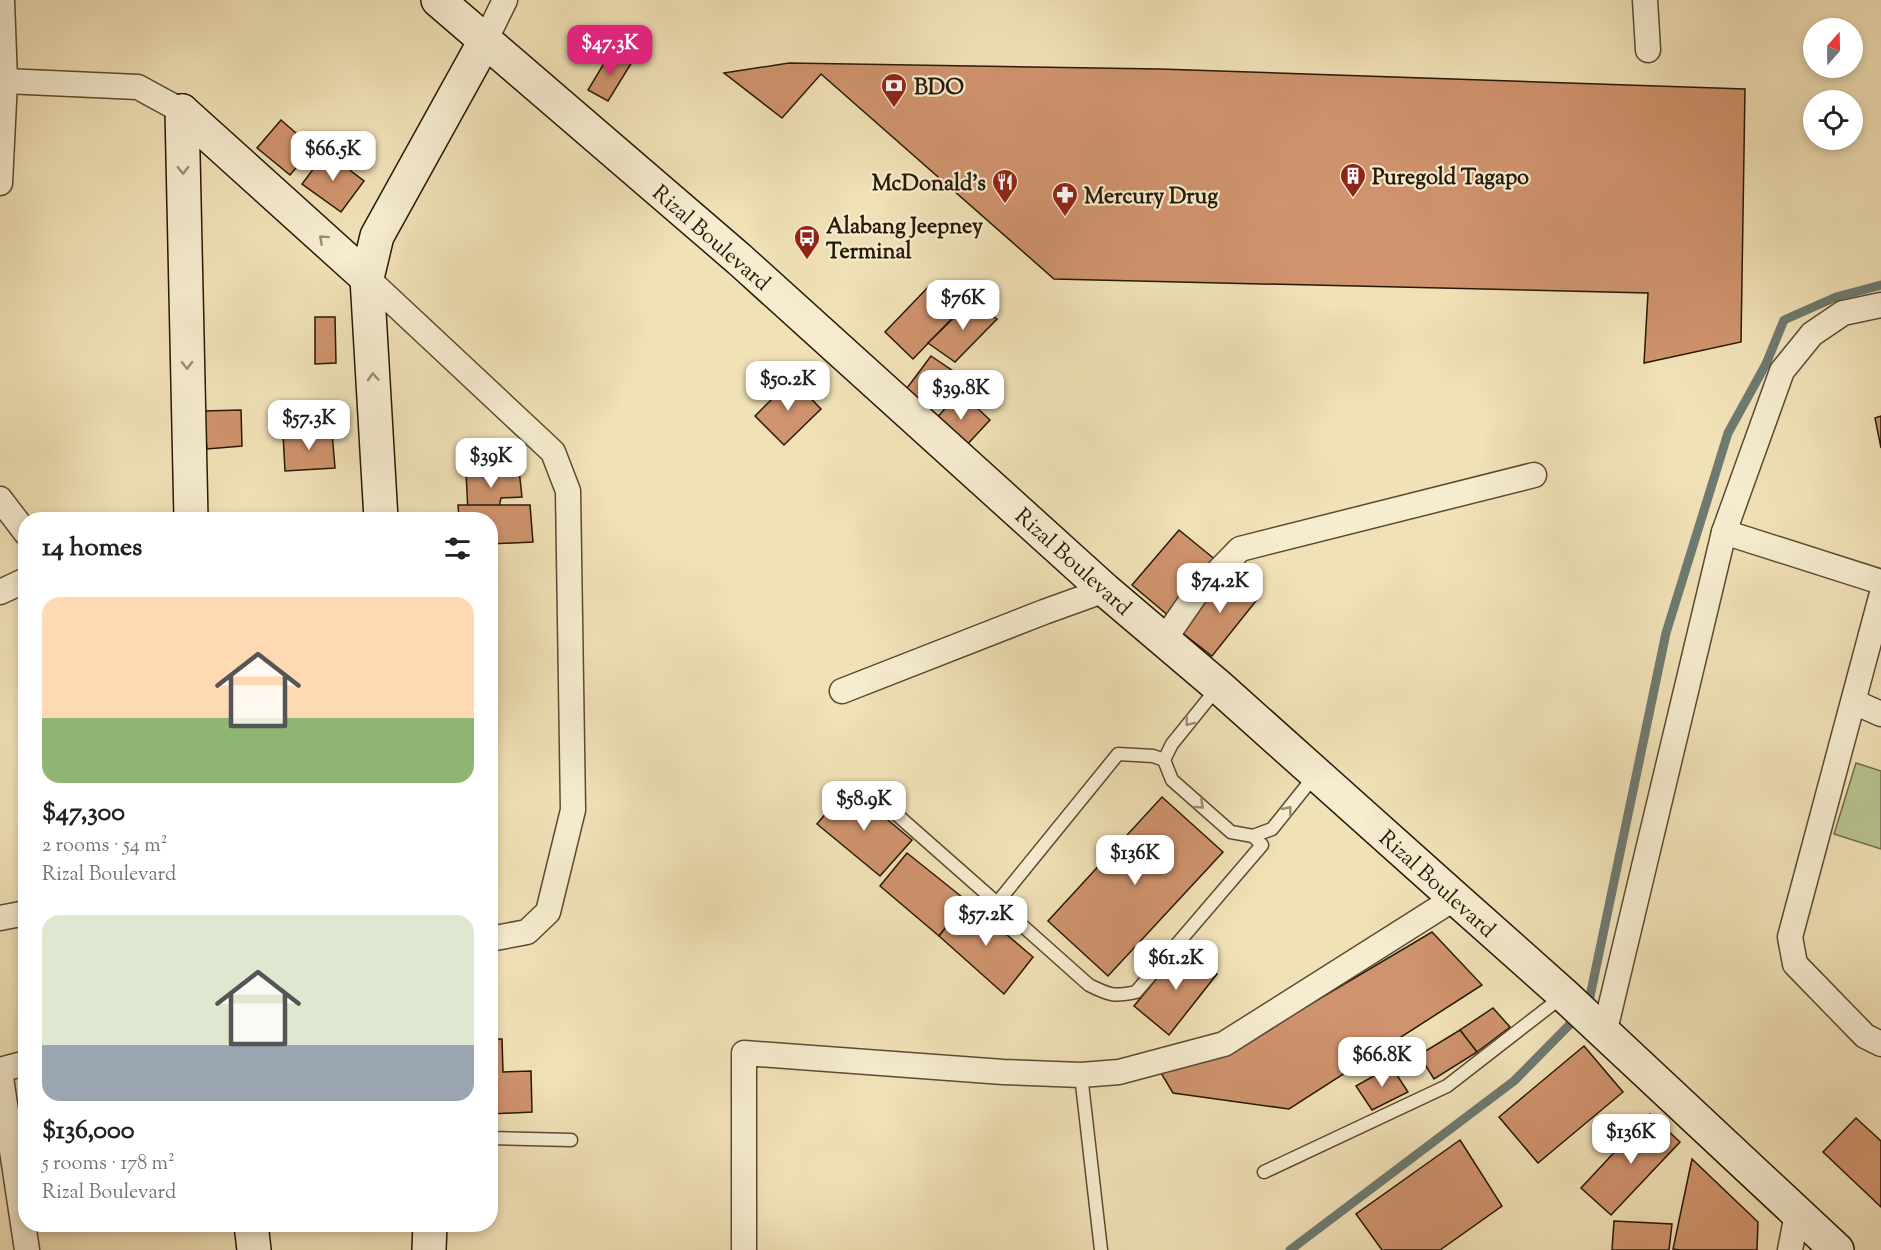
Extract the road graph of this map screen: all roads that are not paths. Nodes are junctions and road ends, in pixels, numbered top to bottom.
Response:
1 (2, 0) edge
2 (438, 0) edge
3 (505, 0) edge
4 (1645, 0) edge
5 (485, 41) junction
6 (1648, 50) dead end
7 (5, 81) junction
8 (182, 111) junction
9 (0, 183) edge
10 (367, 278) junction
11 (1881, 305) edge
12 (1534, 475) dead end
13 (0, 499) edge
14 (190, 512) edge
15 (381, 512) edge
16 (18, 523) edge
17 (1724, 532) junction
18 (1881, 582) edge
19 (18, 584) edge
20 (1105, 590) junction
21 (0, 592) edge
22 (1881, 597) edge
23 (1164, 640) junction
24 (1218, 686) junction
25 (842, 691) dead end
26 (1854, 702) junction
27 (1881, 714) edge
28 (1164, 760) junction
29 (1316, 774) junction
30 (870, 791) dead end
31 (1253, 836) junction
32 (1455, 898) junction
33 (997, 903) junction
34 (18, 915) edge
35 (0, 918) edge
36 (498, 937) edge
37 (1568, 999) junction
38 (1600, 1030) junction
39 (1881, 1044) edge
40 (18, 1065) edge
41 (0, 1070) edge
42 (1081, 1075) junction
43 (498, 1138) edge
44 (572, 1140) dead end
45 (1264, 1172) dead end
46 (18, 1190) edge
47 (1797, 1214) junction
48 (24, 1232) edge
49 (252, 1232) edge
50 (430, 1232) edge
51 (27, 1250) edge
52 (254, 1250) edge
53 (429, 1250) edge
54 (744, 1250) edge
55 (1101, 1250) edge
56 (1790, 1250) edge
57 (1836, 1250) edge

1 - 7 street
2 - 5 main road, Rizal Boulevard
3 - 5 street
4 - 6 street
5 - 10 main road
5 - 20 main road, Rizal Boulevard
7 - 8 street
7 - 9 street
10 -> 8 main road
8 -> 14 main road
15 -> 10 main road
10 - 36 street
11 - 17 street
12 - 23 street
13 - 16 street
17 - 18 street
17 - 38 street
19 - 21 street
20 - 23 main road, Rizal Boulevard
20 - 25 street
22 - 26 street
23 - 24 main road, Rizal Boulevard
24 -> 28 lane
24 - 29 main road, Rizal Boulevard
26 - 27 street
26 - 39 street
28 -> 31 lane
28 - 33 lane
31 -> 29 lane
29 - 32 main road, Rizal Boulevard
30 - 33 lane
31 - 33 lane
32 - 37 main road, Rizal Boulevard
32 - 42 street
34 - 35 street
37 - 38 main road, Rizal Boulevard
37 - 45 lane
38 - 47 main road, Rizal Boulevard
40 - 41 street
41 - 46 street
42 - 54 street
42 - 55 lane
43 - 44 lane
47 - 56 street
47 - 57 main road, Rizal Boulevard
48 - 51 street
49 - 52 main road
50 - 53 main road

